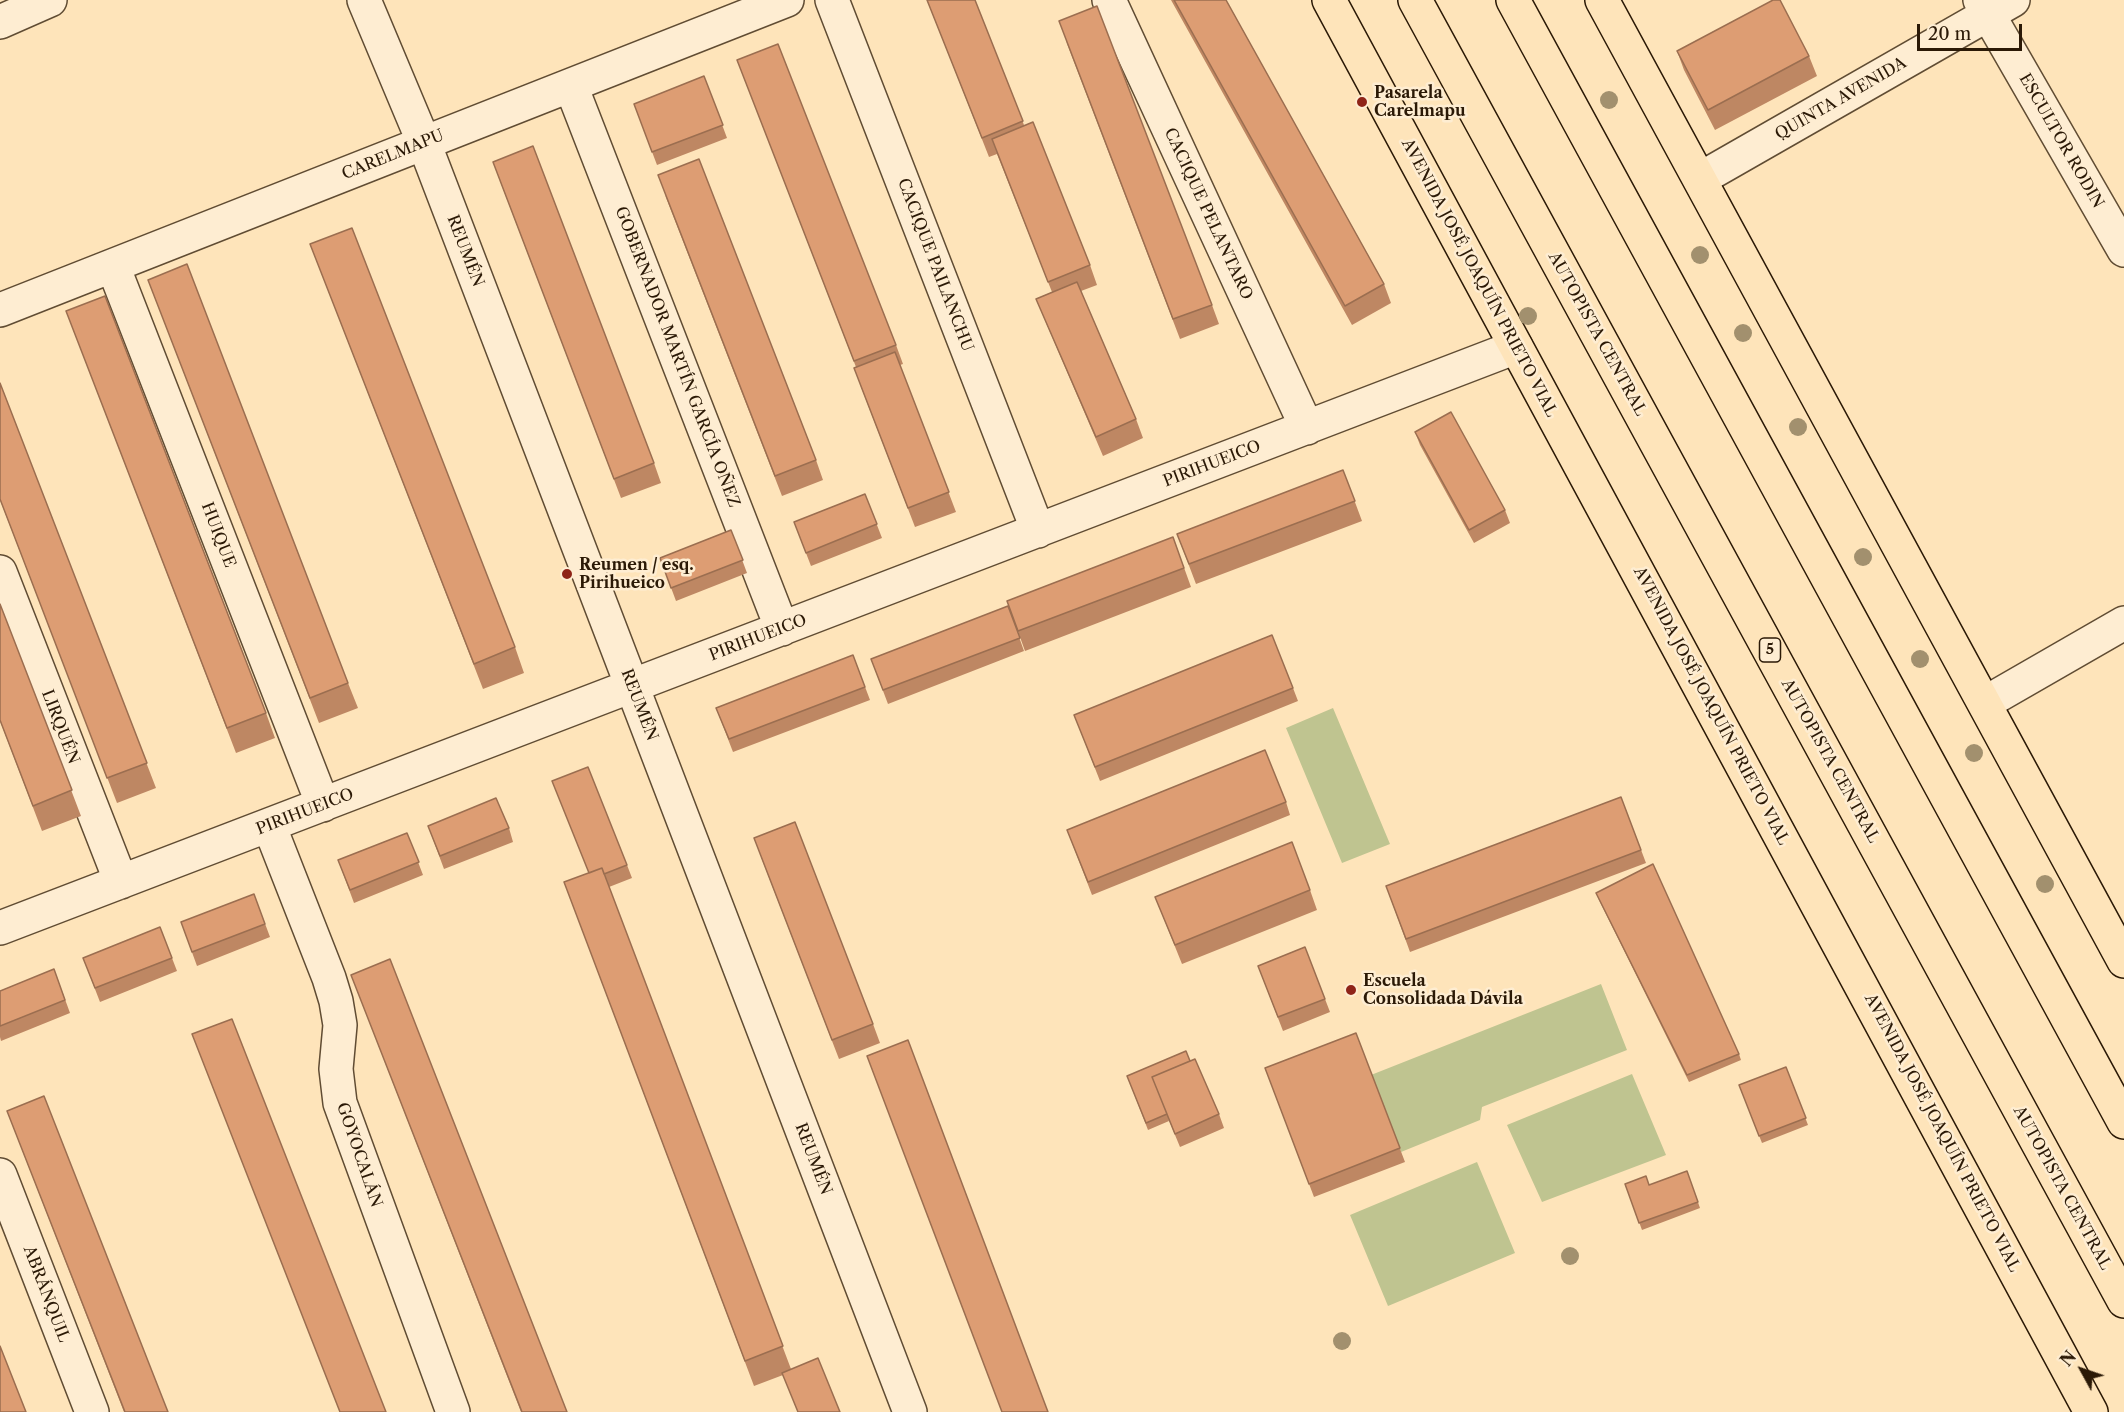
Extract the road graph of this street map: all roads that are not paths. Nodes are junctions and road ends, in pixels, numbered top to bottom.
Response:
1 (50, 0) edge
2 (363, 0) edge
3 (787, 0) edge
4 (832, 0) edge
5 (1109, 0) edge
6 (1329, 0) edge
7 (1415, 0) edge
8 (1513, 0) edge
9 (1602, 0) edge
10 (1994, 5) edge
11 (0, 22) edge
12 (571, 86) junction
13 (424, 143) junction
14 (1700, 179) junction
15 (2124, 250) edge
16 (113, 266) junction
17 (0, 310) edge
18 (1516, 347) junction
19 (1307, 428) junction
20 (1038, 531) junction
21 (0, 572) edge
22 (2124, 623) edge
23 (782, 629) junction
24 (632, 687) junction
25 (1985, 703) junction
26 (323, 805) junction
27 (270, 825) junction
28 (121, 882) junction
29 (0, 928) edge
30 (2124, 961) edge
31 (2124, 1122) edge
32 (0, 1175) edge
33 (2124, 1301) edge
34 (92, 1412) edge
35 (453, 1412) edge
36 (910, 1412) edge
37 (2091, 1412) edge

1 - 11 street
2 - 13 street, REUMÉN
3 - 12 street, CARELMAPU
4 - 20 street, CACIQUE PAILANCHU
5 - 19 street, CACIQUE PELANTARO
6 - 18 main road, AVENIDA JOSÉ JOAQUÍN PRIETO VIAL
7 - 33 main road, AUTOPISTA CENTRAL / 5
8 - 31 main road
9 - 14 main road
10 - 14 street, QUINTA AVENIDA
10 - 15 street, ESCULTOR RODIN
12 - 13 street, CARELMAPU
12 - 23 street, GOBERNADOR MARTÍN GARCÍA OÑEZ
13 - 16 street, CARELMAPU
13 - 24 street, REUMÉN
14 - 25 main road
16 - 17 street, CARELMAPU
16 - 26 street, HUIQUE
18 - 19 street, PIRIHUEICO
18 - 37 main road, AVENIDA JOSÉ JOAQUÍN PRIETO VIAL
19 - 20 street, PIRIHUEICO
20 - 23 street, PIRIHUEICO
21 - 28 street, LIRQUÉN
22 - 25 street
23 - 24 street, PIRIHUEICO
24 - 26 street, PIRIHUEICO
24 - 36 street, REUMÉN
25 - 30 main road
26 - 27 street, PIRIHUEICO
27 - 28 street, PIRIHUEICO
27 - 35 street, GOYOCALÁN
28 - 29 street, PIRIHUEICO
32 - 34 street, ABRÁNQUIL

